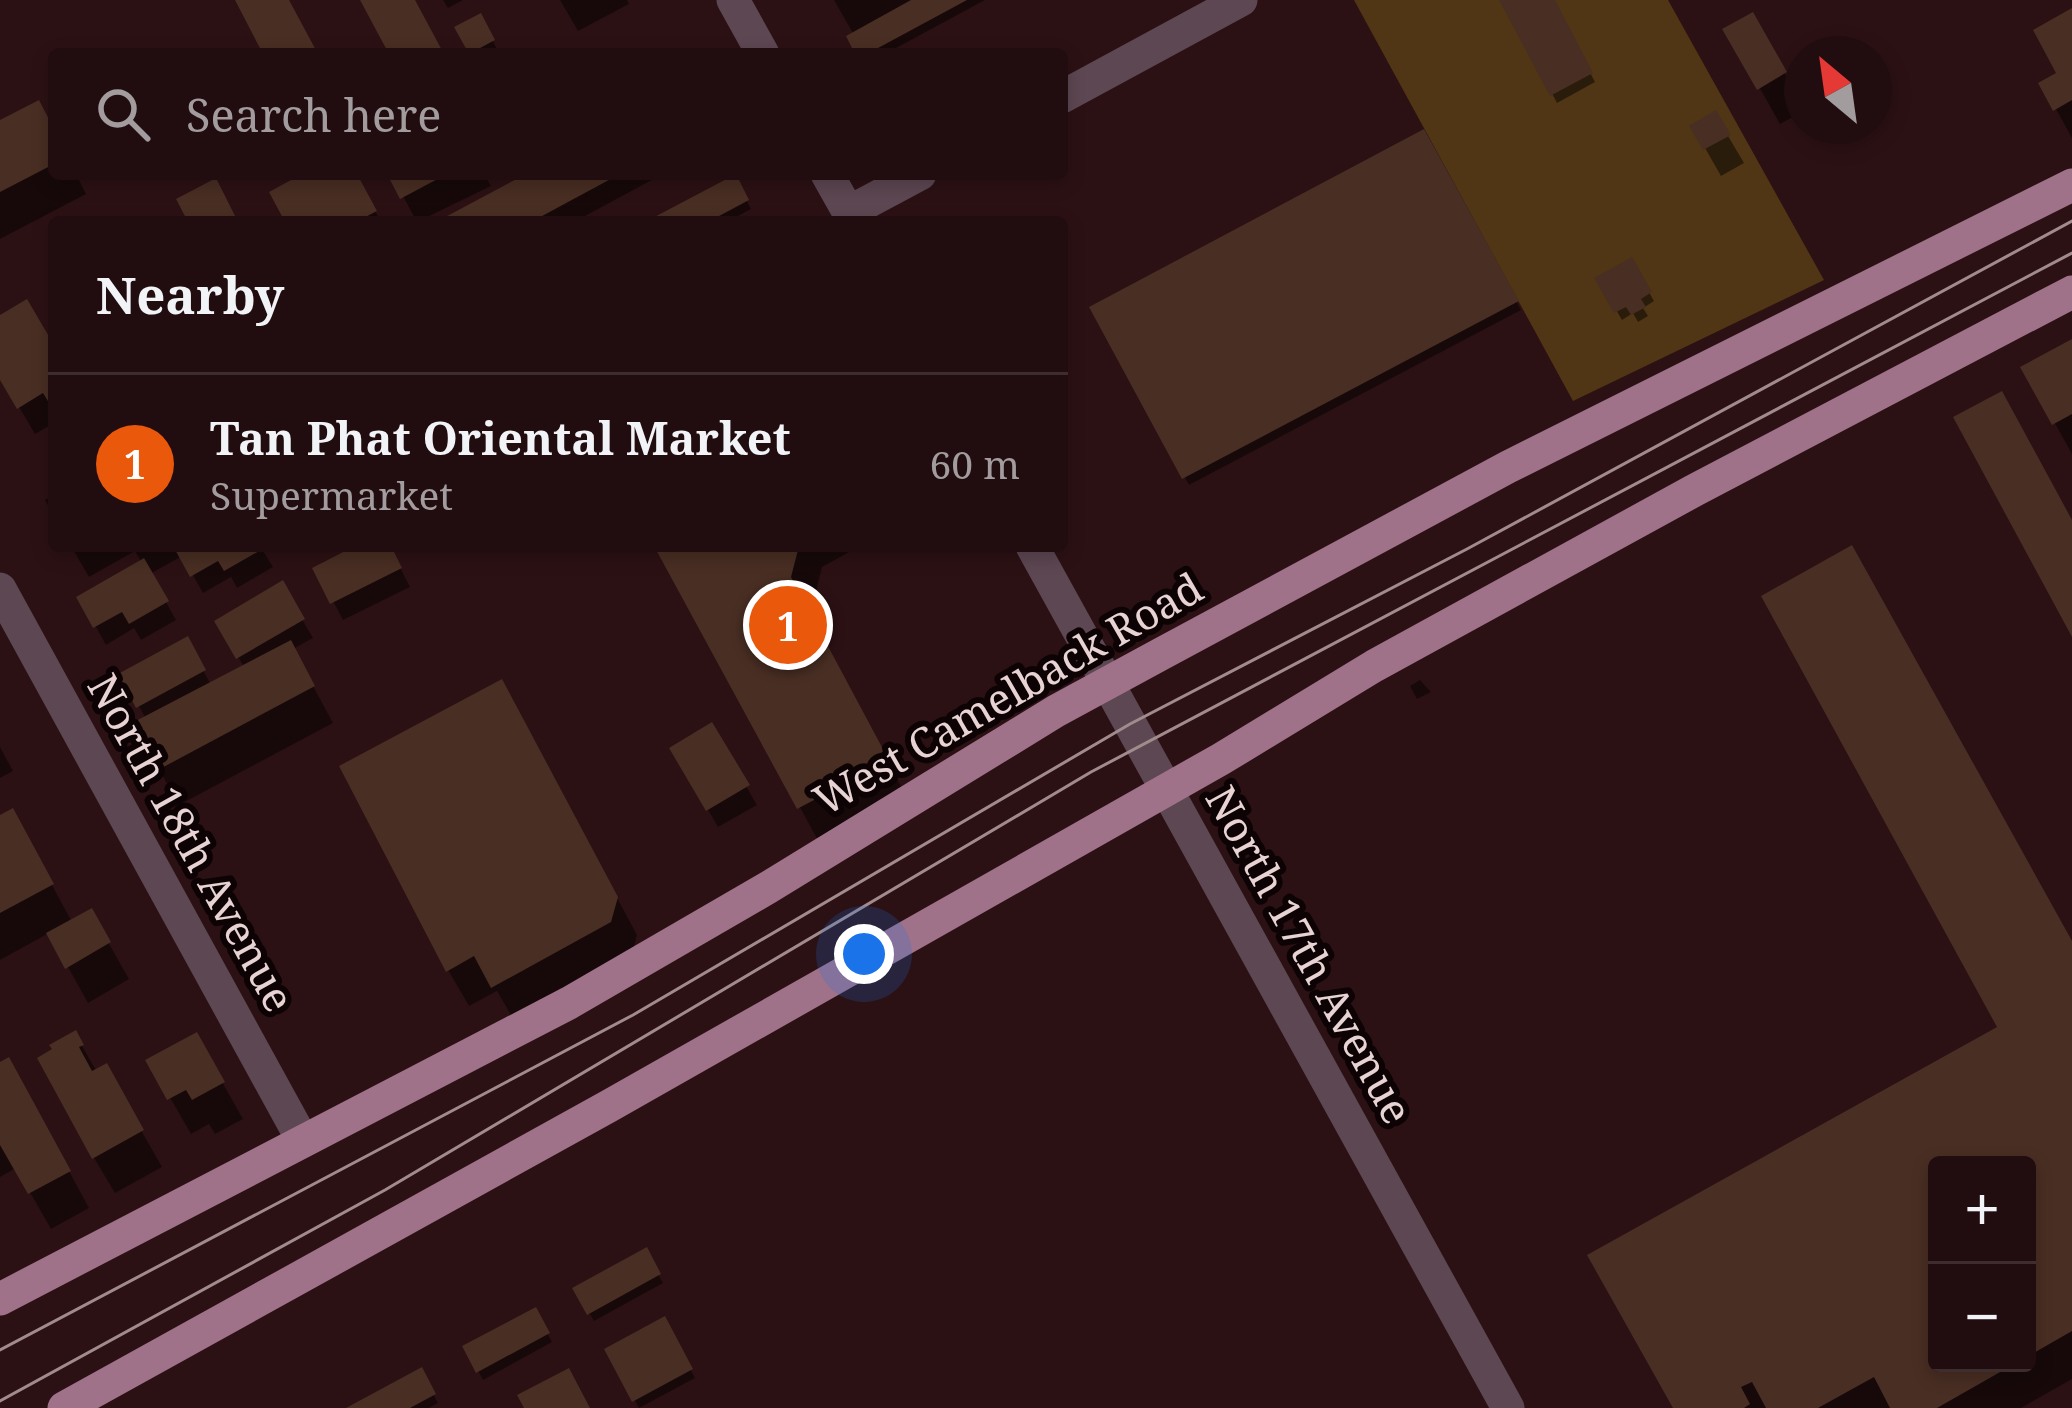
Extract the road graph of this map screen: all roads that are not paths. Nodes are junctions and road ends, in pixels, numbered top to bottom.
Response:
1 (734, 0) edge
2 (1241, 0) edge
3 (760, 48) edge
4 (1068, 94) edge
5 (830, 180) edge
6 (910, 180) edge
7 (2072, 185) edge
8 (850, 216) edge
9 (853, 216) edge
10 (2072, 292) edge
11 (1035, 552) edge
12 (0, 589) edge
13 (1108, 683) junction
14 (1167, 790) junction
15 (303, 1142) junction
16 (0, 1299) edge
17 (64, 1408) edge
18 (1508, 1408) edge

1 - 3 street
2 - 4 street
5 - 8 street
6 - 9 street
7 - 13 main road, West Camelback Road
10 - 14 main road
11 - 13 street, North 17th Avenue
12 - 15 street, North 18th Avenue
13 - 14 street, North 17th Avenue
13 - 15 main road, West Camelback Road
14 - 17 main road
14 - 18 street, North 17th Avenue
15 - 16 main road, West Camelback Road

